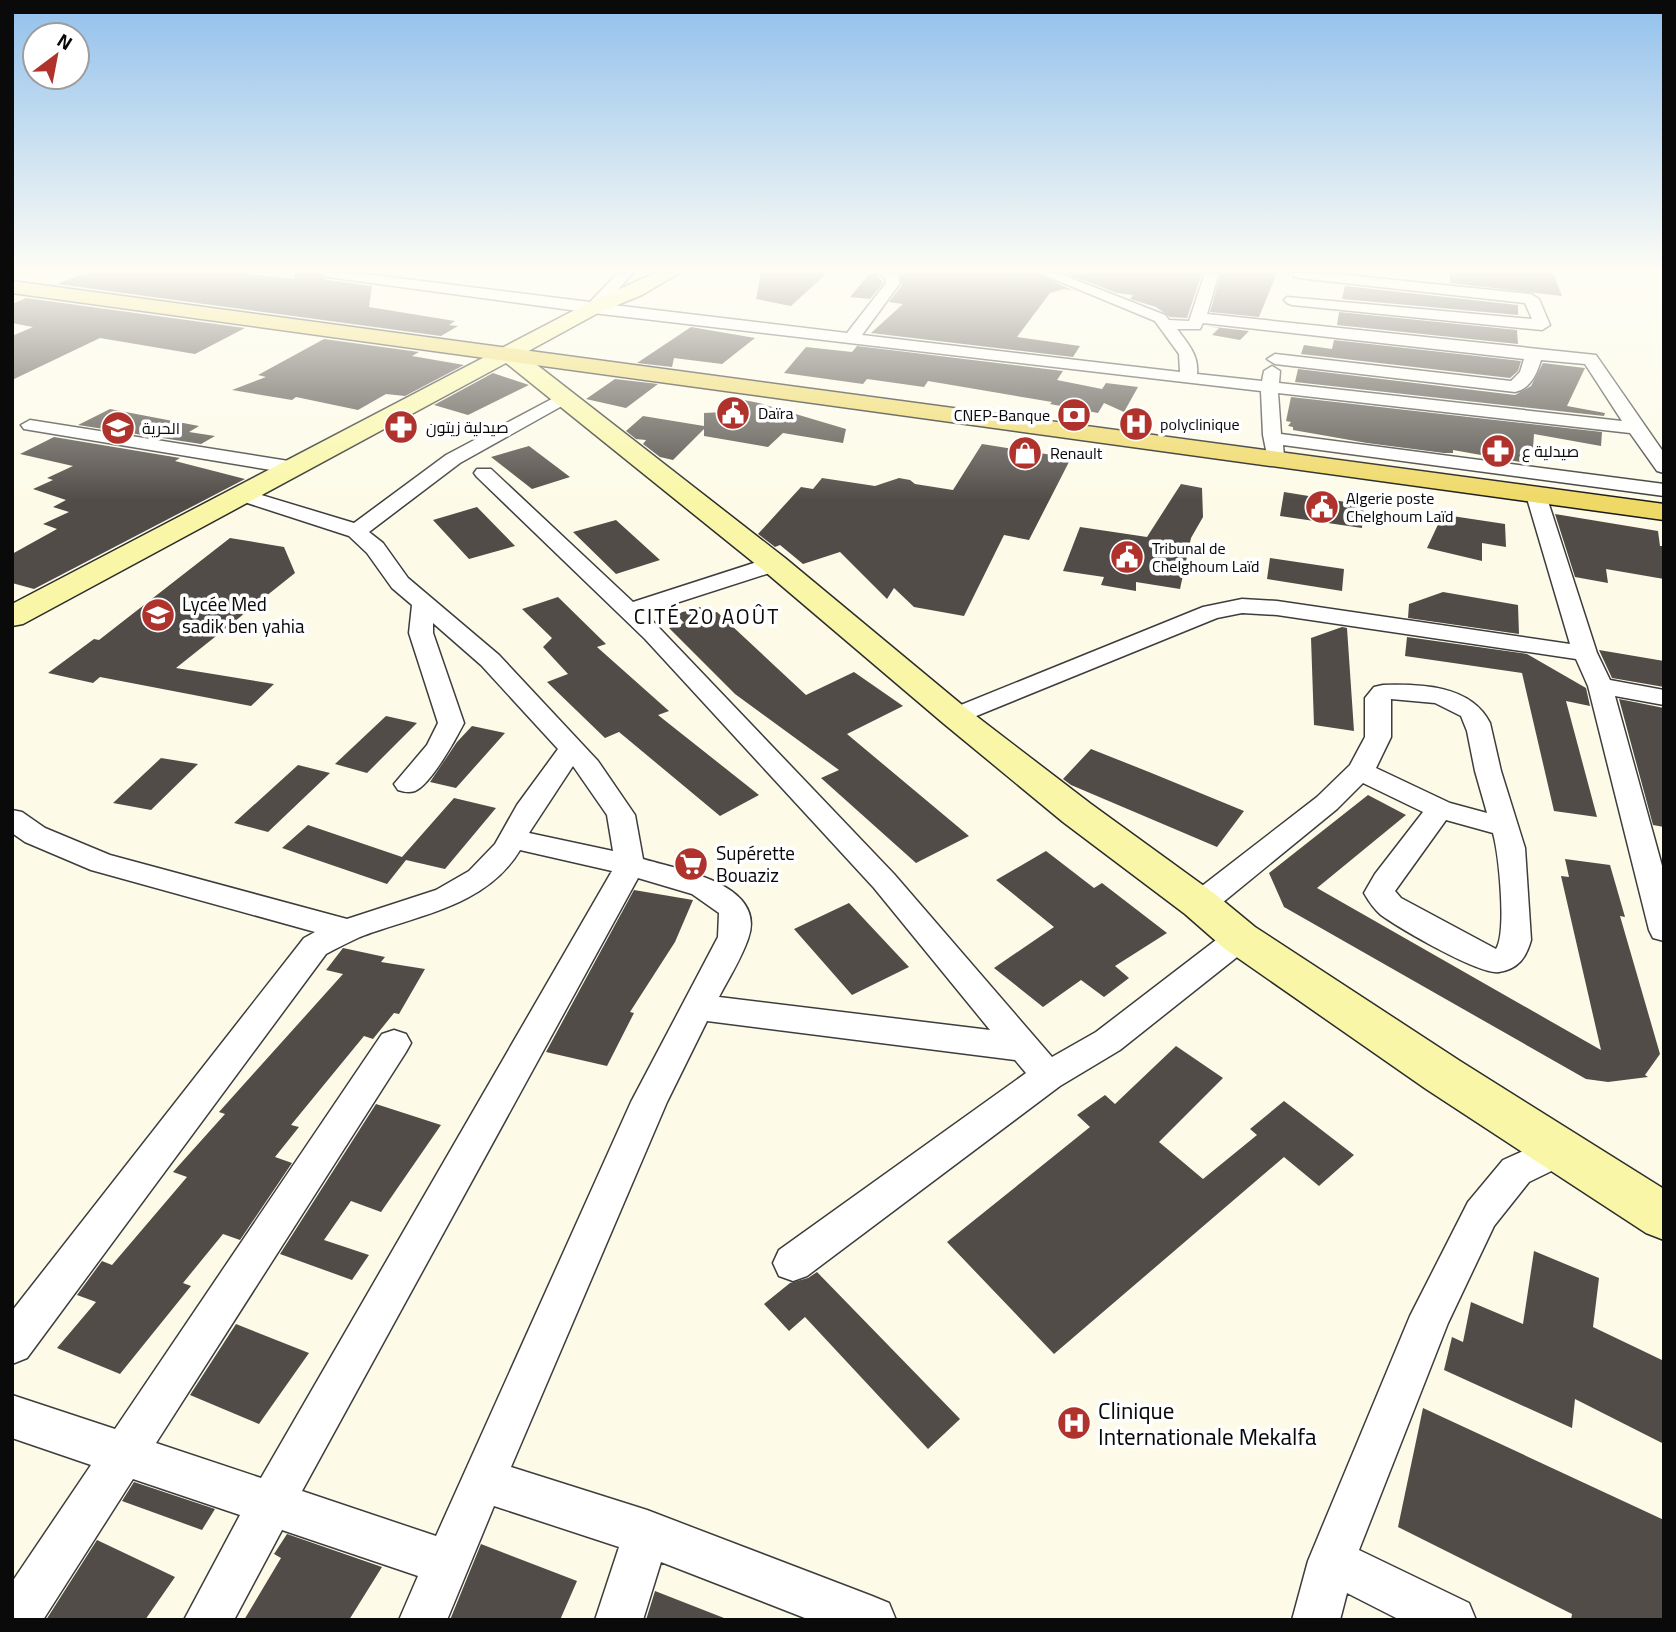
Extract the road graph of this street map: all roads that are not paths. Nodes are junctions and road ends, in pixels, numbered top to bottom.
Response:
1 (473, 349) edge
2 (518, 349) edge
3 (952, 349) edge
4 (1184, 349) edge
5 (1278, 349) edge
6 (1480, 349) edge
7 (509, 354) junction
8 (1534, 355) junction
9 (1275, 359) junction
10 (1188, 378) junction
11 (1269, 388) junction
12 (563, 397) junction
13 (21, 423) edge
14 (1636, 429) junction
15 (12, 434) edge
16 (1274, 449) junction
17 (1664, 467) edge
18 (295, 468) junction
19 (484, 473) dead end
20 (1664, 490) edge
21 (1536, 495) junction
22 (244, 496) junction
23 (1664, 512) edge
24 (356, 532) junction
25 (774, 564) junction
26 (423, 604) junction
27 (629, 611) junction
28 (12, 617) edge
29 (1585, 653) junction
30 (1600, 686) junction
31 (1664, 698) edge
32 (955, 716) junction
33 (571, 749) junction
34 (1360, 771) junction
35 (408, 784) dead end
36 (1440, 809) junction
37 (12, 819) edge
38 (1504, 827) junction
39 (512, 839) junction
40 (630, 865) junction
41 (1200, 904) junction
42 (347, 930) junction
43 (1664, 930) edge
44 (1240, 938) junction
45 (698, 1007) junction
46 (394, 1043) dead end
47 (1024, 1048) junction
48 (1048, 1076) junction
49 (1559, 1150) junction
50 (1664, 1217) edge
51 (793, 1263) dead end
52 (12, 1343) edge
53 (12, 1416) edge
54 (122, 1453) junction
55 (483, 1480) junction
56 (272, 1504) junction
57 (647, 1533) junction
58 (1331, 1561) junction
59 (447, 1563) junction
60 (15, 1620) edge
61 (208, 1620) edge
62 (423, 1620) edge
63 (619, 1620) edge
64 (872, 1620) edge
65 (1315, 1620) edge
66 (1452, 1620) edge

1 - 7 main road
2 - 7 street
3 - 10 street
4 - 10 street
5 - 9 street
6 - 8 street
7 - 12 street
7 - 16 main road
7 - 18 street
8 - 9 street
8 - 14 street
9 - 11 street
10 - 11 street
11 - 14 street
11 - 16 street
12 - 24 street
12 - 25 street
13 - 15 street
13 - 18 street
14 - 17 street
16 - 20 street
16 - 21 main road
18 - 22 street
19 - 27 street
21 - 23 main road
21 - 29 street
22 - 24 street
22 - 28 street
24 - 26 street
25 - 27 street
25 - 32 street
26 - 33 street
26 - 35 street
27 - 47 street
29 - 30 street
29 - 32 street
30 - 31 street
30 - 43 street
32 - 41 street
33 - 39 street
33 - 40 street
34 - 36 street
34 - 38 street
34 - 41 street
36 - 38 street
36 - 38 street
37 - 42 street
39 - 40 street
39 - 42 street
40 - 45 street
40 - 56 street
41 - 44 street
42 - 52 street
44 - 48 street
44 - 49 street
45 - 47 street
45 - 55 street
46 - 54 street
47 - 48 street
48 - 51 street
49 - 50 street
49 - 58 street
53 - 54 street
54 - 56 street
54 - 60 street
55 - 57 street
55 - 59 street
56 - 59 street
56 - 61 street
57 - 63 street
57 - 64 street
58 - 65 street
58 - 66 street
59 - 62 street

